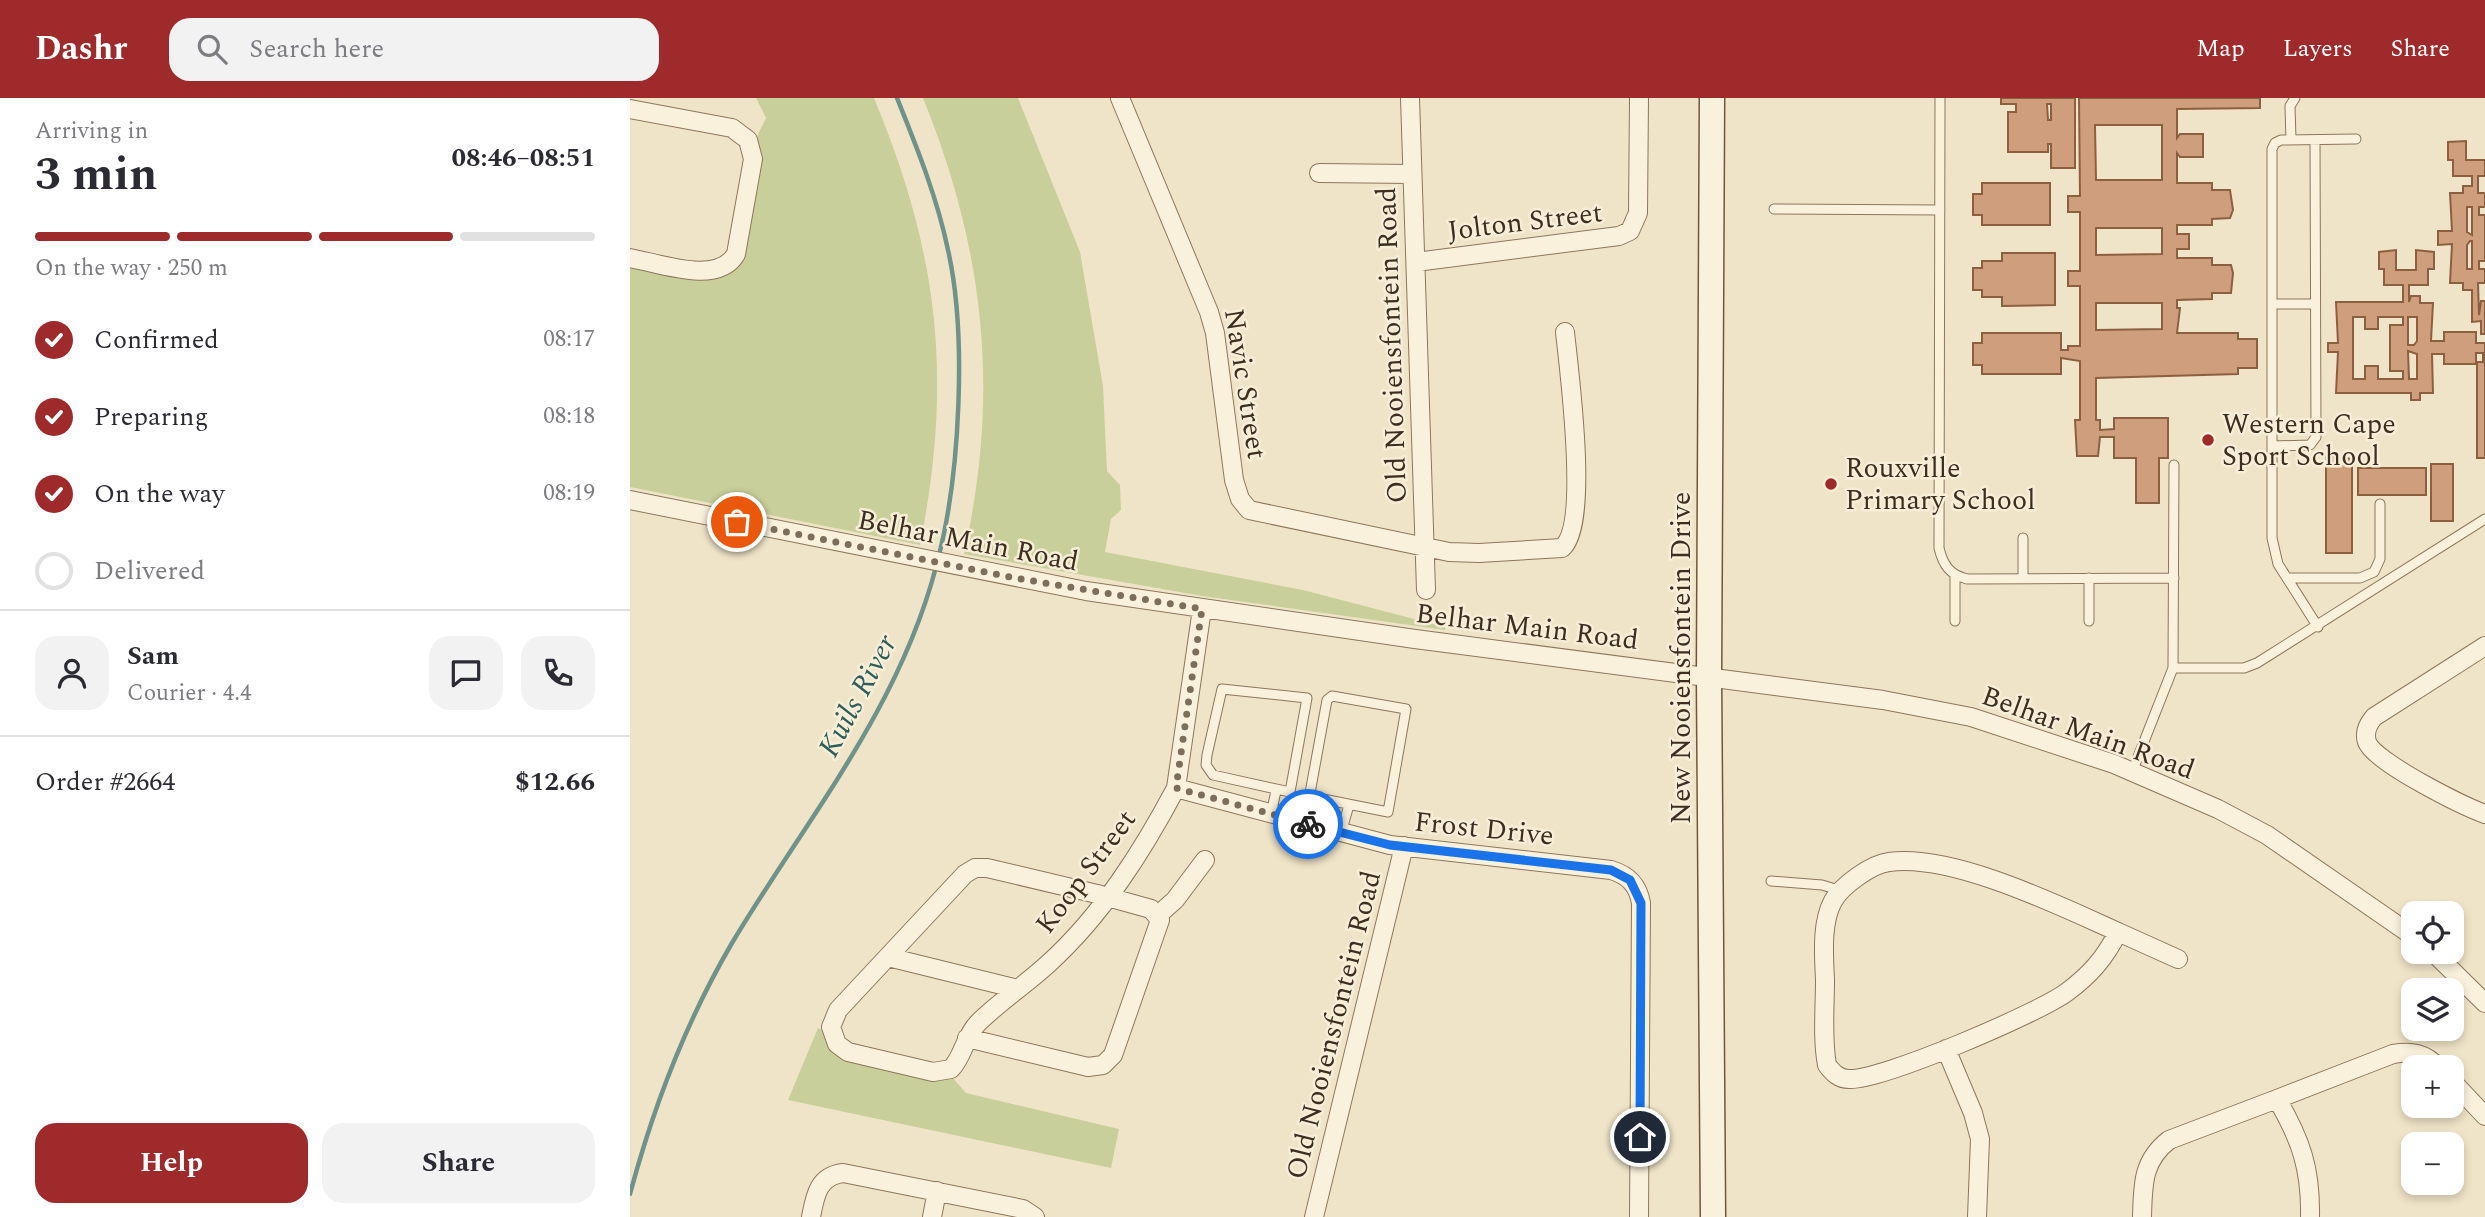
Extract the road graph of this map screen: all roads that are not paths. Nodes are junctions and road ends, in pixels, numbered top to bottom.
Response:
1 (1120, 98) edge
2 (1410, 98) edge
3 (1639, 98) edge
4 (1712, 98) edge
5 (1940, 98) edge
6 (2295, 98) edge
7 (630, 109) edge
8 (2356, 139) dead end
9 (2291, 140) junction
10 (2315, 140) junction
11 (1319, 173) dead end
12 (1412, 174) junction
13 (1774, 209) dead end
14 (1940, 210) junction
15 (630, 258) edge
16 (1416, 262) junction
17 (2272, 304) junction
18 (2315, 304) junction
19 (1565, 332) dead end
20 (2272, 446) junction
21 (2174, 465) dead end
22 (630, 500) edge
23 (2379, 503) dead end
24 (2485, 519) edge
25 (2023, 538) dead end
26 (1426, 548) junction
27 (1955, 575) junction
28 (2023, 578) junction
29 (2090, 578) junction
30 (2174, 578) junction
31 (2287, 578) junction
32 (1426, 590) dead end
33 (1202, 609) junction
34 (1955, 621) dead end
35 (2090, 621) dead end
36 (2318, 627) junction
37 (2485, 646) edge
38 (2173, 668) junction
39 (1709, 677) junction
40 (2132, 772) junction
41 (1176, 788) junction
42 (1276, 791) junction
43 (1349, 805) junction
44 (1270, 814) junction
45 (2485, 814) edge
46 (1341, 833) junction
47 (1405, 846) junction
48 (1205, 860) dead end
49 (1772, 881) dead end
50 (1842, 891) junction
51 (1108, 897) junction
52 (1158, 915) junction
53 (2401, 928) edge
54 (2118, 932) junction
55 (888, 957) junction
56 (2178, 959) dead end
57 (2444, 964) edge
58 (1018, 989) junction
59 (2485, 1003) edge
60 (967, 1038) junction
61 (1946, 1049) junction
62 (2423, 1055) edge
63 (2464, 1094) edge
64 (2277, 1098) junction
65 (2485, 1116) edge
66 (937, 1191) junction
67 (811, 1217) edge
68 (932, 1217) edge
69 (1035, 1217) edge
70 (1314, 1217) edge
71 (1639, 1217) edge
72 (1713, 1217) edge
73 (1977, 1217) edge
74 (2141, 1217) edge
75 (2310, 1217) edge

1 - 26 street, Navic Street
2 - 12 street, Old Nooiensfontein Road
3 - 16 street, Jolton Street
4 - 39 street, New Nooiensfontein Drive
5 - 14 lane
6 - 9 lane
7 - 15 street
8 - 10 lane
9 - 10 lane
9 - 17 lane
10 - 18 lane
11 - 12 street
12 - 16 street, Old Nooiensfontein Road
13 - 14 lane
14 - 27 lane
16 - 26 street, Old Nooiensfontein Road
17 - 18 lane
17 - 20 lane
18 - 20 lane
19 - 26 street, Navic Street
20 - 31 lane
21 - 30 lane
22 - 33 street, Belhar Main Road
23 - 31 lane
24 - 36 lane
25 - 28 lane
26 - 32 street, Old Nooiensfontein Road
27 - 28 lane
27 - 34 lane
28 - 29 lane
29 - 30 lane
29 - 35 lane
30 - 38 lane
31 - 36 lane
33 - 39 street, Belhar Main Road
33 - 41 street
36 - 38 lane
37 - 45 street
38 - 40 lane
39 - 40 street, Belhar Main Road
39 - 72 street, New Nooiensfontein Drive
40 - 53 street, Belhar Main Road
41 - 44 street, Frost Drive
41 - 51 street, Koop Street
42 - 42 lane
42 - 44 lane
43 - 43 lane
43 - 46 lane
44 - 46 street, Frost Drive
46 - 47 street, Frost Drive
47 - 70 street, Old Nooiensfontein Road
47 - 71 street, Frost Drive
48 - 52 street
49 - 50 lane
50 - 54 street
50 - 61 street
51 - 52 street
51 - 55 street
51 - 58 street, Koop Street
52 - 60 street
54 - 56 street
54 - 61 street
55 - 58 street
55 - 60 street, Koop Street
57 - 59 street
58 - 60 street, Koop Street
61 - 73 street
62 - 64 street
63 - 65 street
64 - 74 street
64 - 75 street
66 - 67 street
66 - 68 street
66 - 69 street

